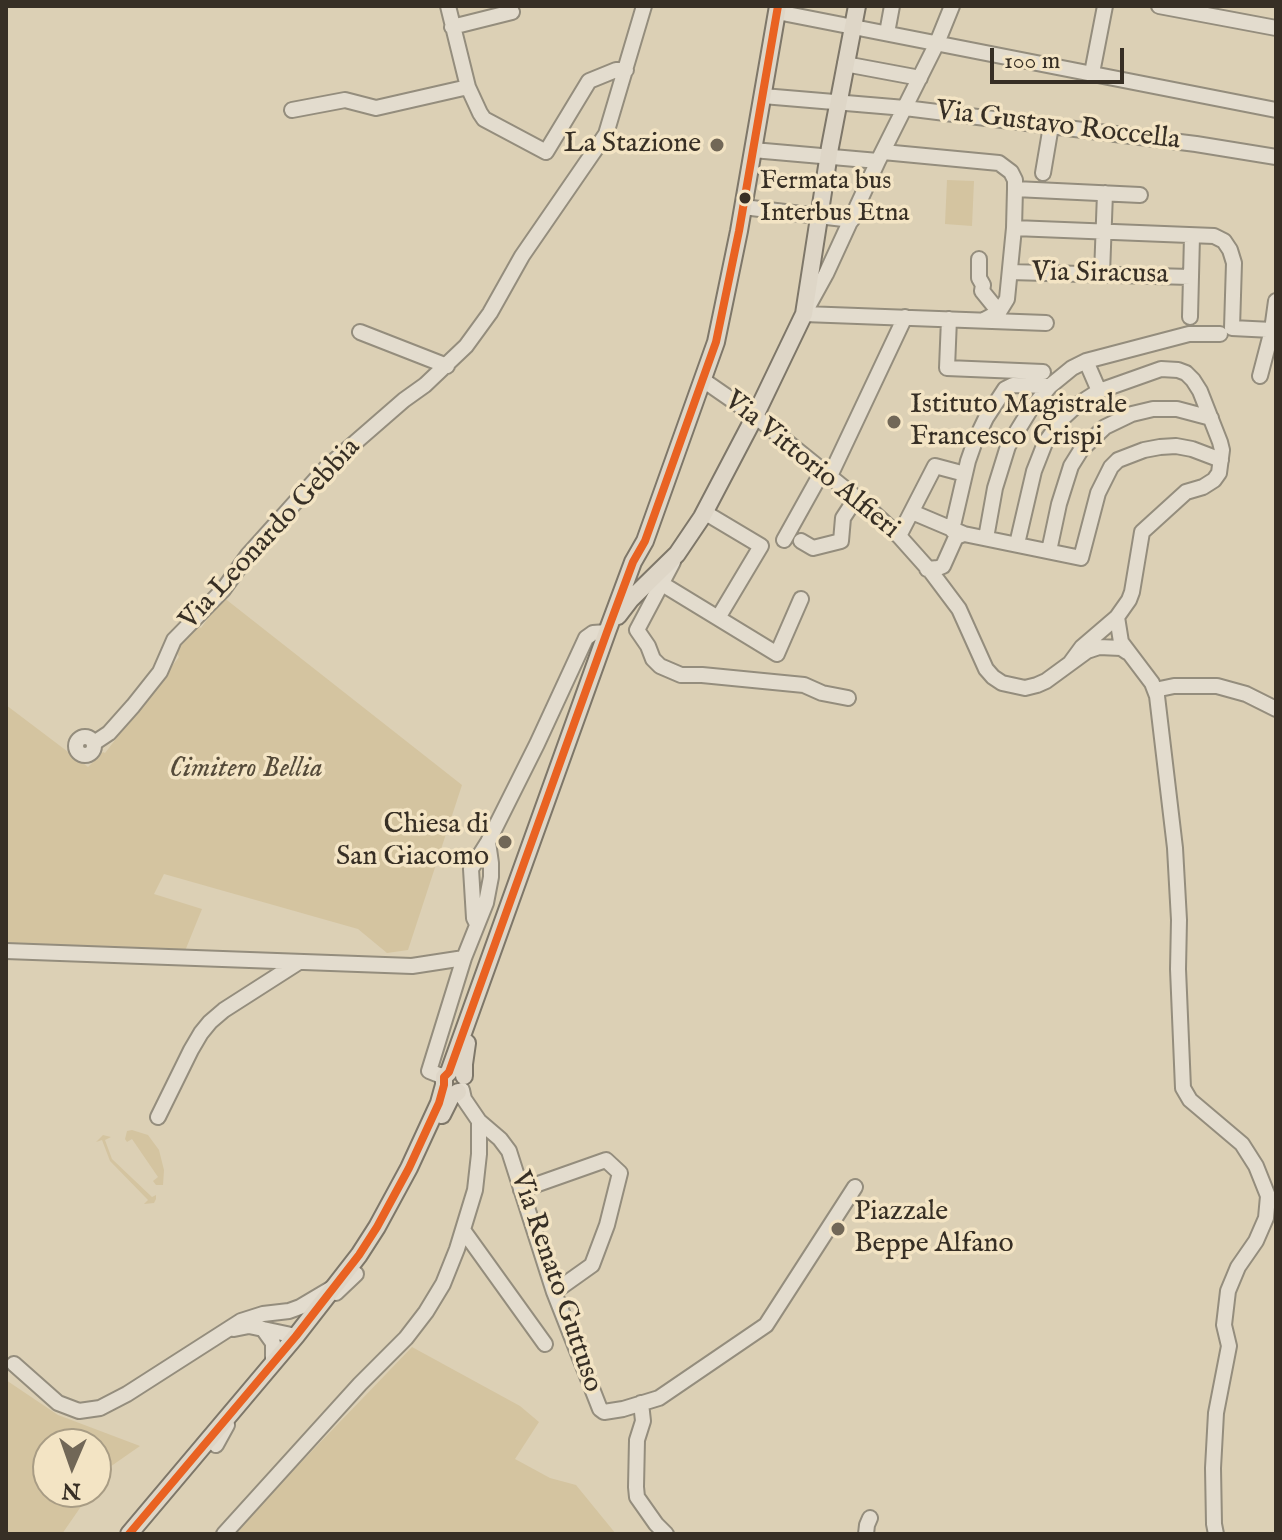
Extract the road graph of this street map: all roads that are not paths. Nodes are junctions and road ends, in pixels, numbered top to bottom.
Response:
1 (448, 6) edge
2 (644, 6) edge
3 (857, 6) edge
4 (892, 6) edge
5 (952, 6) edge
6 (1105, 6) edge
7 (1159, 6) edge
8 (778, 9) edge
9 (512, 12) dead end
10 (853, 26) junction
11 (452, 27) junction
12 (1276, 28) edge
13 (887, 33) junction
14 (937, 43) junction
15 (845, 64) junction
16 (626, 70) junction
17 (1092, 73) junction
18 (920, 78) junction
19 (468, 87) junction
20 (763, 96) junction
21 (839, 101) junction
22 (905, 108) junction
23 (292, 110) dead end
24 (1276, 110) edge
25 (1051, 126) junction
26 (754, 145) junction
27 (829, 152) junction
28 (880, 157) junction
29 (1276, 157) edge
30 (1043, 173) dead end
31 (1015, 189) junction
32 (1105, 193) junction
33 (1140, 195) dead end
34 (742, 213) junction
35 (852, 220) junction
36 (818, 221) junction
37 (1014, 228) junction
38 (1103, 231) junction
39 (1192, 236) junction
40 (979, 259) dead end
41 (1010, 272) junction
42 (1102, 274) junction
43 (1190, 277) junction
44 (1276, 301) edge
45 (999, 312) junction
46 (804, 314) junction
47 (1276, 314) edge
48 (905, 317) junction
49 (1190, 317) dead end
50 (949, 319) junction
51 (979, 320) junction
52 (1046, 323) dead end
53 (360, 332) dead end
54 (1220, 334) dead end
55 (1273, 335) edge
56 (1086, 361) junction
57 (1270, 362) edge
58 (447, 366) junction
59 (1043, 372) dead end
60 (705, 373) junction
61 (1260, 376) dead end
62 (1050, 386) junction
63 (1099, 391) junction
64 (755, 416) junction
65 (1211, 418) junction
66 (1221, 460) junction
67 (826, 473) junction
68 (965, 474) junction
69 (856, 498) junction
70 (704, 512) junction
71 (912, 512) junction
72 (958, 532) junction
73 (899, 536) junction
74 (986, 538) junction
75 (784, 540) dead end
76 (645, 541) junction
77 (801, 541) dead end
78 (1017, 544) junction
79 (1049, 551) junction
80 (927, 569) junction
81 (659, 578) junction
82 (801, 599) dead end
83 (1117, 617) junction
84 (718, 618) junction
85 (608, 628) junction
86 (1127, 652) junction
87 (1071, 662) junction
88 (1155, 690) junction
89 (848, 698) dead end
90 (1276, 709) edge
91 (94, 743) dead end
92 (6, 951) edge
93 (464, 958) junction
94 (299, 962) junction
95 (452, 1085) junction
96 (158, 1117) dead end
97 (479, 1121) junction
98 (477, 1175) junction
99 (855, 1187) dead end
100 (521, 1190) junction
101 (463, 1230) junction
102 (356, 1274) junction
103 (336, 1286) junction
104 (554, 1292) junction
105 (275, 1313) junction
106 (263, 1329) junction
107 (223, 1332) junction
108 (296, 1336) junction
109 (545, 1344) dead end
110 (273, 1363) junction
111 (14, 1364) dead end
112 (641, 1403) junction
113 (216, 1445) junction
114 (870, 1518) dead end
115 (130, 1534) edge
116 (224, 1534) edge
117 (666, 1534) edge
118 (866, 1534) edge
119 (1216, 1534) edge

1 - 11 street
2 - 16 street, Via Leonardo Gebbia
3 - 10 main road
4 - 13 street
5 - 14 street
6 - 17 street
7 - 12 street
8 - 10 street
8 - 20 main road
9 - 11 street
10 - 13 street
10 - 15 main road
11 - 19 street
13 - 14 street
14 - 17 street
14 - 18 street
15 - 18 street
15 - 21 main road
16 - 19 street
16 - 58 street, Via Leonardo Gebbia
17 - 24 street
18 - 22 street
19 - 23 street
20 - 21 street, Via Gustavo Roccella
20 - 26 main road
21 - 22 street, Via Gustavo Roccella
21 - 27 main road
22 - 25 street, Via Gustavo Roccella
22 - 28 street
25 - 29 street, Via Gustavo Roccella
25 - 30 street
26 - 27 street
26 - 34 main road
27 - 28 street
27 - 36 main road
28 - 31 street
28 - 35 street
31 - 32 street
31 - 37 street
32 - 33 street
32 - 38 street
34 - 36 street
34 - 60 main road
35 - 36 street
35 - 46 street
36 - 46 main road
37 - 38 street
37 - 41 street
38 - 39 street
38 - 42 street
39 - 43 street
39 - 55 street
40 - 45 street
41 - 42 street, Via Siracusa
41 - 45 street
42 - 43 street, Via Siracusa
43 - 49 street
44 - 47 street
45 - 51 street
46 - 48 street
46 - 64 main road
47 - 55 street
48 - 50 street
48 - 67 street
50 - 51 street
50 - 59 street
51 - 52 street
53 - 58 street
54 - 56 street
55 - 57 street
56 - 62 street
56 - 63 street
57 - 61 street
58 - 91 street, Via Leonardo Gebbia
60 - 64 street, Via Vittorio Alfieri
60 - 76 main road
62 - 68 street
62 - 74 street
63 - 65 street
63 - 78 street
64 - 67 street, Via Vittorio Alfieri
64 - 70 main road
65 - 66 street
65 - 79 street
66 - 79 street
66 - 83 street
67 - 69 street, Via Vittorio Alfieri
67 - 75 street
68 - 71 street
68 - 72 street
69 - 73 street, Via Vittorio Alfieri
69 - 77 street
70 - 81 main road
70 - 84 street
71 - 72 street
71 - 73 street
72 - 74 street
72 - 80 street
73 - 80 street, Via Vittorio Alfieri
74 - 78 street
76 - 81 main road
76 - 85 main road
78 - 79 street
80 - 87 street, Via Vittorio Alfieri
81 - 84 street
81 - 85 main road
81 - 89 street
82 - 84 street
83 - 86 street
83 - 87 street
85 - 93 street
85 - 95 main road
86 - 87 street
86 - 88 street
88 - 90 street
88 - 119 street
92 - 94 street
93 - 94 street
93 - 95 street
94 - 96 street
95 - 97 street
95 - 98 street
95 - 102 main road
95 - 103 main road
97 - 98 street
97 - 100 street, Via Renato Guttuso
98 - 101 street
99 - 112 street, Via Renato Guttuso
100 - 104 street, Via Renato Guttuso
100 - 104 street
101 - 109 street
101 - 116 street
102 - 108 street
102 - 113 main road
103 - 105 street
103 - 108 main road
104 - 112 street, Via Renato Guttuso
105 - 107 street
105 - 108 street
106 - 107 street
106 - 108 street
106 - 110 street
107 - 111 street
108 - 110 main road
108 - 113 street
110 - 115 main road
112 - 117 street
113 - 115 main road
114 - 118 street

